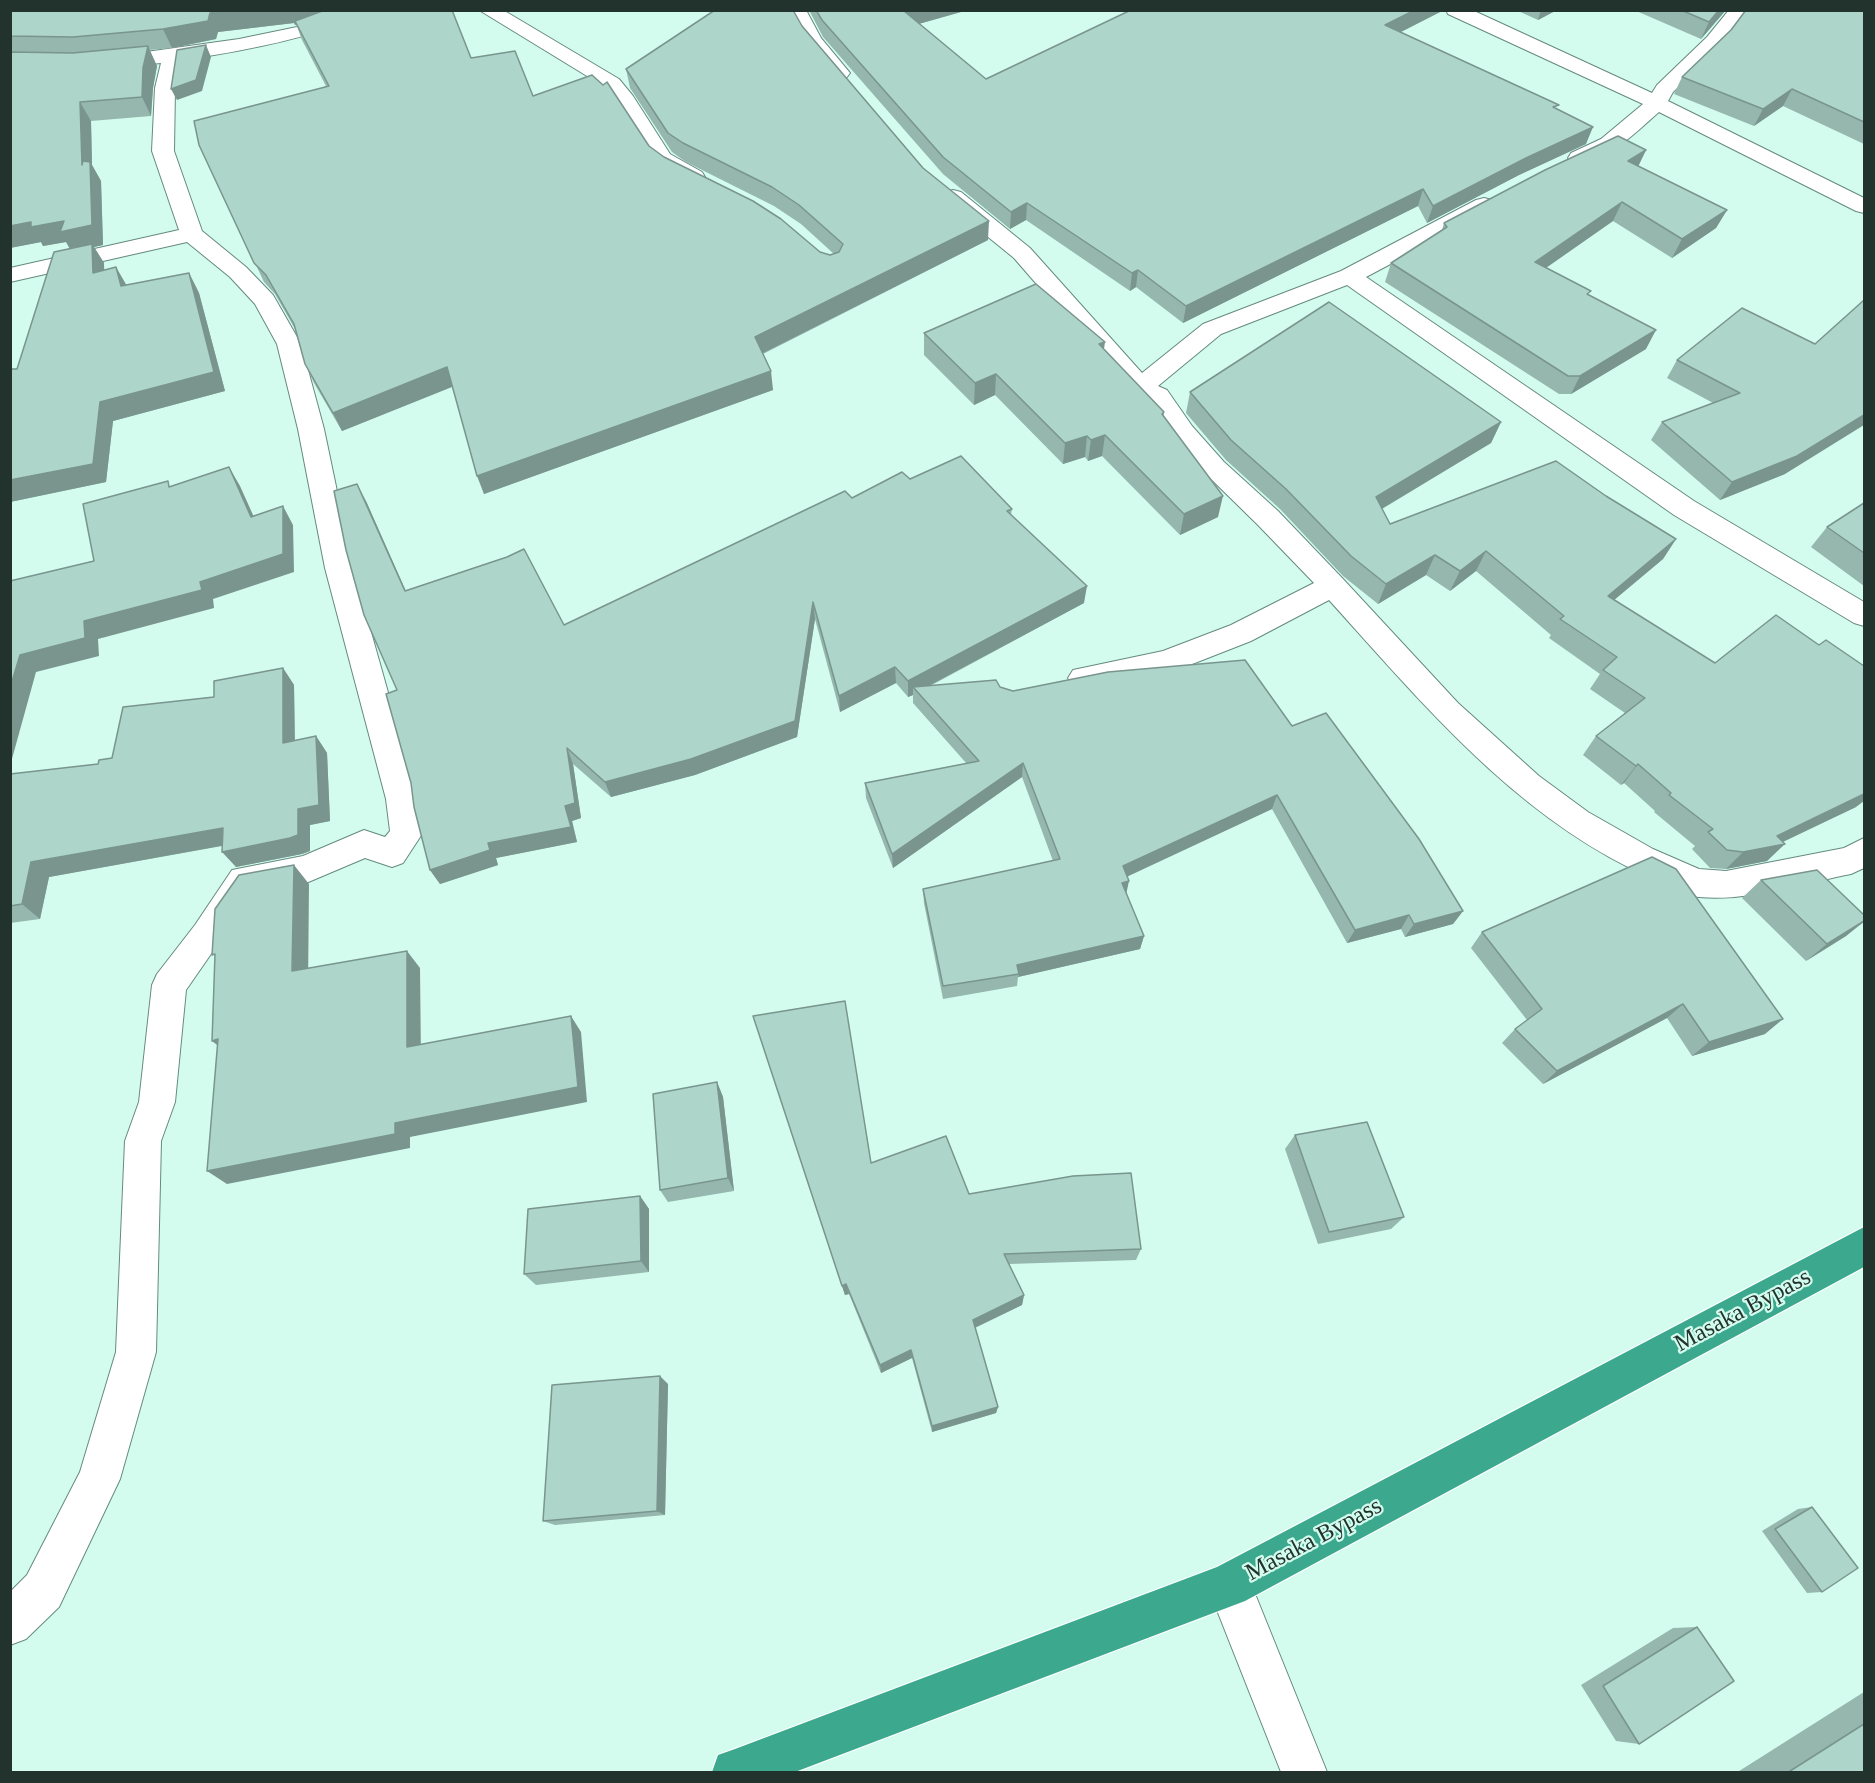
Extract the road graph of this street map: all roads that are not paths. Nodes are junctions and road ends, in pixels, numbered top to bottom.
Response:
1 (363, 10) edge
2 (488, 10) edge
3 (796, 10) edge
4 (1455, 10) edge
5 (1740, 10) edge
6 (172, 56) junction
7 (94, 63) edge
8 (851, 85) edge
9 (1658, 103) junction
10 (1557, 169) edge
11 (933, 181) edge
12 (716, 189) edge
13 (1506, 193) edge
14 (1864, 206) edge
15 (192, 234) junction
16 (10, 275) edge
17 (1349, 276) junction
18 (1140, 387) junction
19 (1333, 586) junction
20 (1864, 615) edge
21 (1055, 684) edge
22 (1864, 852) edge
23 (1864, 1246) edge
24 (1229, 1585) junction
25 (10, 1623) edge
26 (735, 1773) edge
27 (1304, 1773) edge

1 - 6 street
2 - 12 street
3 - 8 street
4 - 9 street
5 - 9 street
6 - 7 street
6 - 15 street
9 - 10 street
9 - 14 street
11 - 18 street
13 - 17 street
15 - 16 street
15 - 25 street
17 - 18 street
17 - 20 street
18 - 19 street
19 - 21 street
19 - 22 street
23 - 24 highway, Masaka Bypass
24 - 26 highway, Masaka Bypass
24 - 27 street

